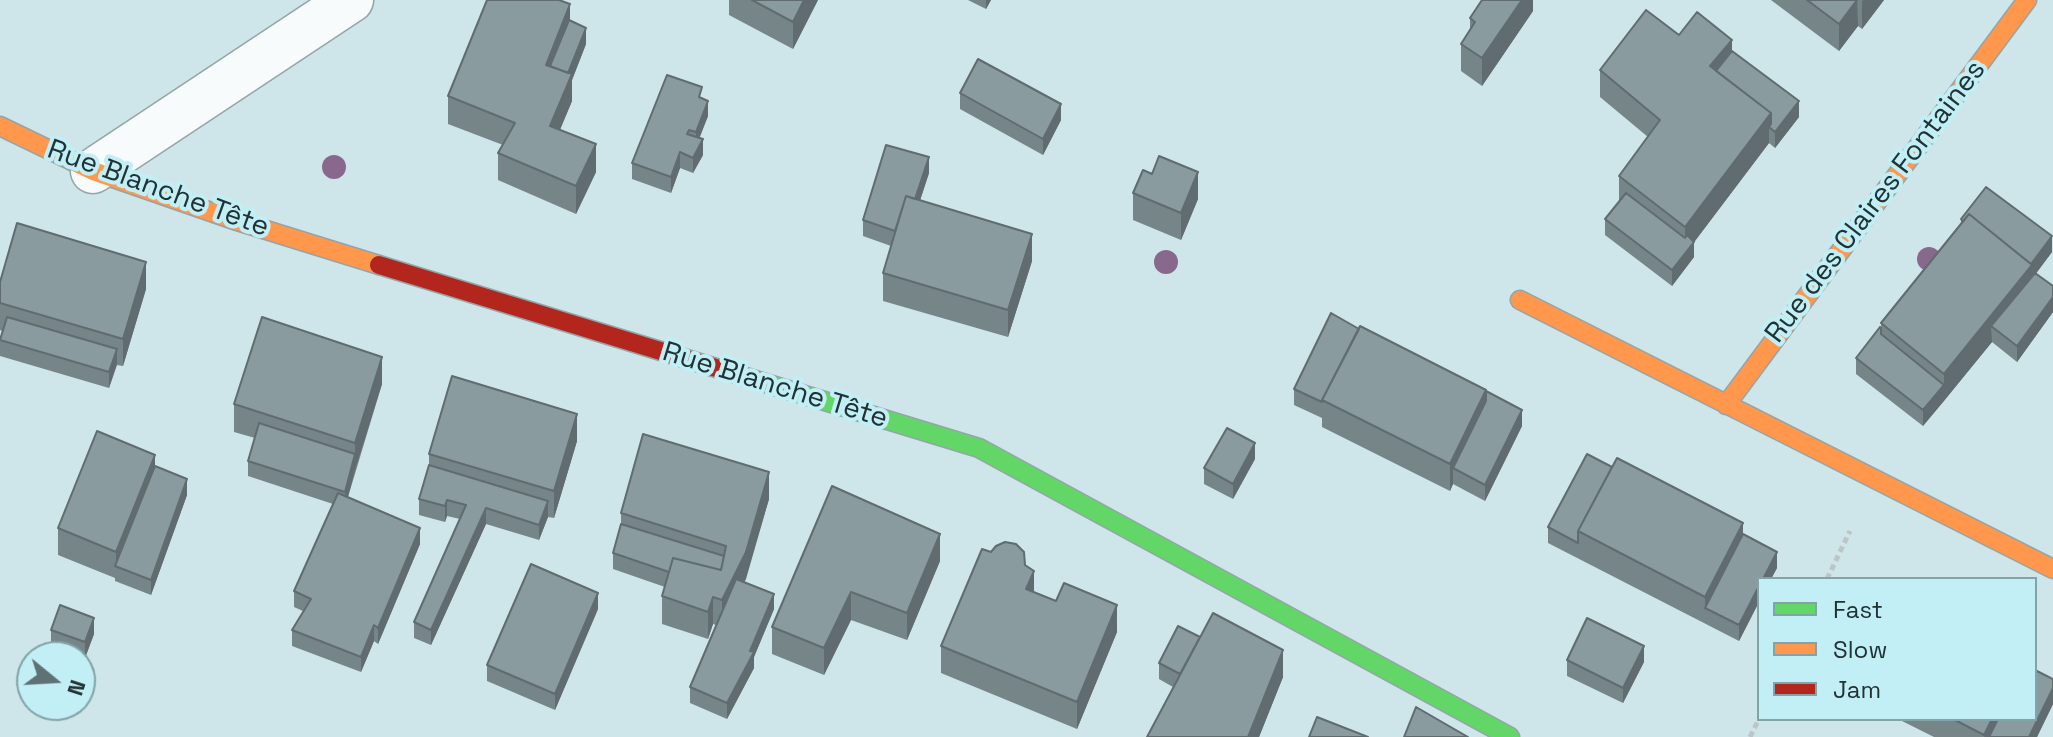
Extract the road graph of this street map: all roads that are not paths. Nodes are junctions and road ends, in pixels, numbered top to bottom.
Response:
1 (351, 0) edge
2 (2027, 0) edge
3 (0, 126) edge
4 (93, 171) junction
5 (1520, 300) dead end
6 (1726, 405) junction
7 (2053, 569) edge
8 (1510, 737) edge

1 - 4 street
2 - 6 street, Rue des Claires Fontaines
3 - 4 street, Rue Blanche Tête
4 - 8 street, Rue Blanche Tête
5 - 6 street
6 - 7 street

